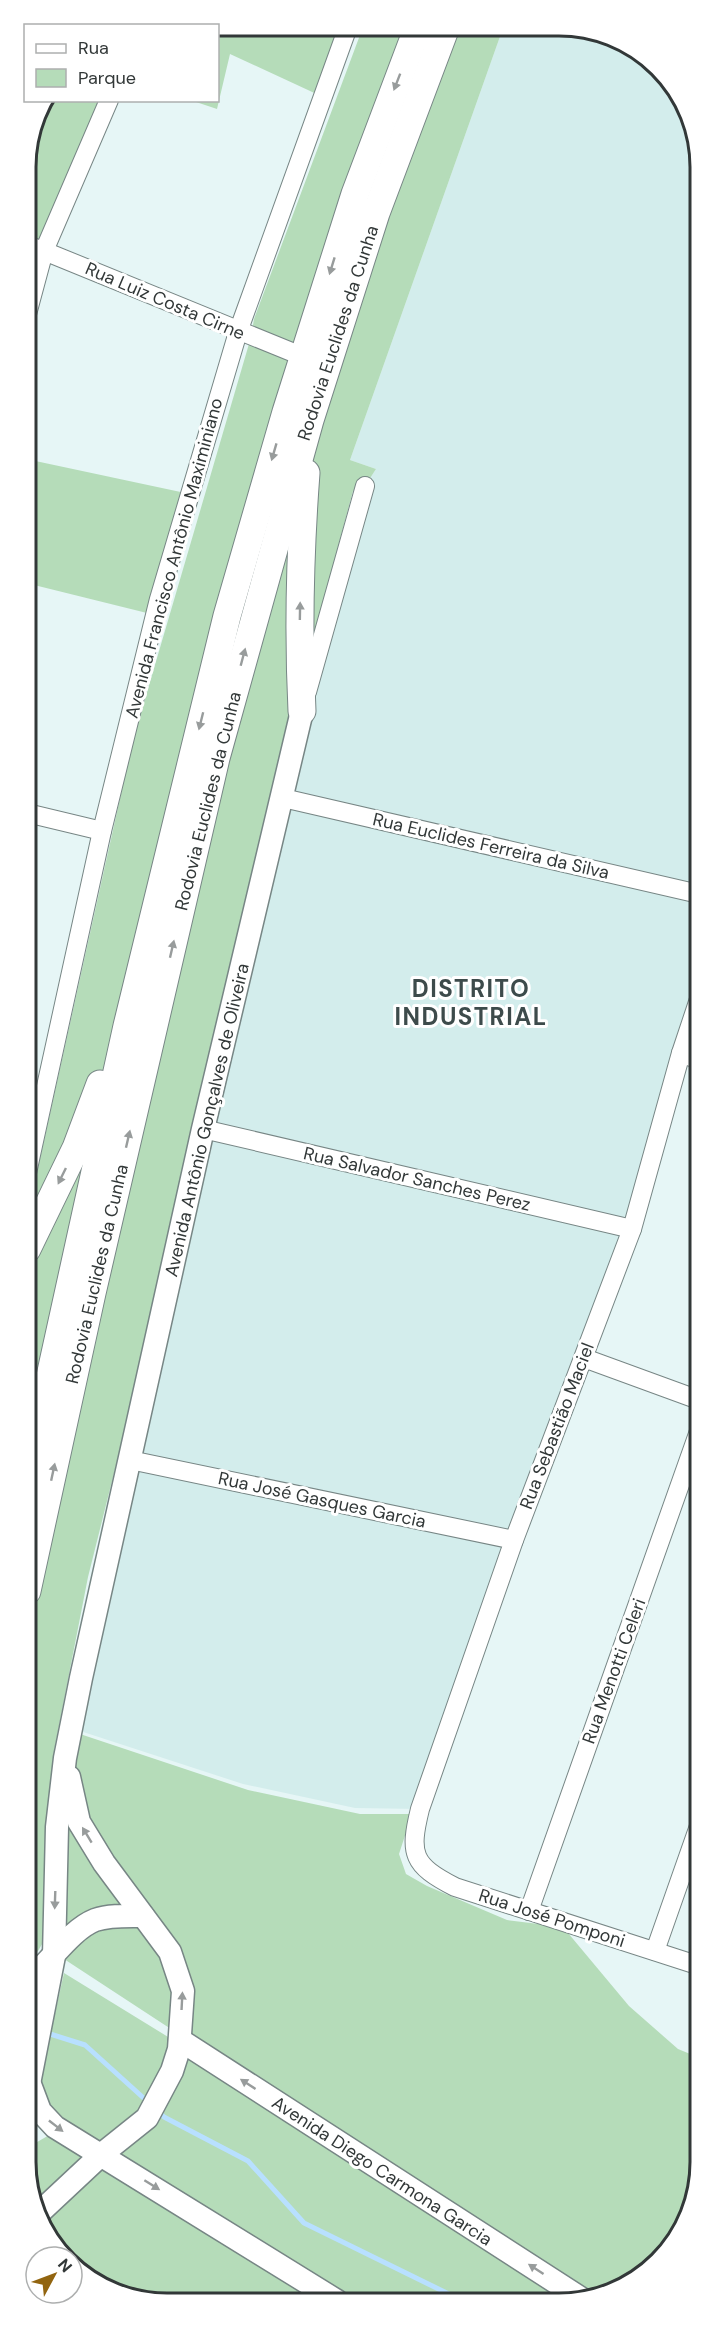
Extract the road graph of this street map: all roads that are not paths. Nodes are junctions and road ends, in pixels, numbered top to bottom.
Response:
1 (345, 36) edge
2 (415, 36) edge
3 (443, 36) edge
4 (108, 102) edge
5 (36, 248) edge
6 (44, 251) junction
7 (36, 281) edge
8 (238, 332) junction
9 (303, 357) junction
10 (310, 420) junction
11 (366, 486) dead end
12 (302, 711) junction
13 (283, 798) junction
14 (36, 815) edge
15 (102, 831) junction
16 (690, 892) edge
17 (126, 1026) junction
18 (690, 1026) edge
19 (681, 1053) junction
20 (690, 1056) edge
21 (203, 1129) junction
22 (36, 1132) edge
23 (632, 1229) junction
24 (36, 1230) edge
25 (584, 1359) junction
26 (690, 1397) edge
27 (36, 1440) edge
28 (690, 1456) edge
29 (130, 1460) junction
30 (513, 1540) junction
31 (36, 1550) edge
32 (65, 1758) junction
33 (690, 1851) edge
34 (415, 1852) joint
35 (529, 1911) junction
36 (143, 1916) junction
37 (655, 1951) junction
38 (54, 1956) junction
39 (690, 1963) edge
40 (36, 1974) edge
41 (180, 2040) junction
42 (36, 2051) edge
43 (36, 2102) edge
44 (102, 2154) junction
45 (44, 2208) edge
46 (571, 2292) edge
47 (324, 2293) edge

1 - 8 street, Avenida Francisco Antônio Maximiniano
2 -> 9 highway, Rodovia Euclides da Cunha
3 - 10 highway, Rodovia Euclides da Cunha
4 - 6 street
5 - 6 street, Rua Luiz Costa Cirne
6 - 7 street
6 - 8 street, Rua Luiz Costa Cirne
8 - 9 street, Rua Luiz Costa Cirne
8 - 15 street, Avenida Francisco Antônio Maximiniano
9 -> 17 highway, Rodovia Euclides da Cunha
12 -> 10 highway
31 -> 10 highway, Rodovia Euclides da Cunha
11 - 12 street, Avenida Antônio Gonçalves de Oliveira
12 - 13 main road, Avenida Antônio Gonçalves de Oliveira
13 - 16 street, Rua Euclides Ferreira da Silva
13 - 21 main road, Avenida Antônio Gonçalves de Oliveira
14 - 15 street
15 - 22 street, Avenida Francisco Antônio Maximiniano
17 -> 24 highway
17 - 27 highway, Rodovia Euclides da Cunha
18 - 19 street, Rua Sebastião Maciel
19 - 20 street
19 - 23 street, Rua Sebastião Maciel
21 - 23 street, Rua Salvador Sanches Perez
21 - 29 main road, Avenida Antônio Gonçalves de Oliveira
23 - 25 street, Rua Sebastião Maciel
25 - 26 street
25 - 30 street, Rua Sebastião Maciel
28 - 35 street, Rua Menotti Celeri
29 - 30 street, Rua José Gasques Garcia
29 - 32 main road, Avenida Antônio Gonçalves de Oliveira
30 - 34 street, Rua Sebastião Maciel
36 -> 32 main road, Avenida Antônio Gonçalves de Oliveira
32 -> 38 main road, Avenida Antônio Gonçalves de Oliveira
33 - 37 street
34 - 35 street, Rua José Pomponi
35 - 37 street, Rua José Pomponi
36 - 38 main road
41 -> 36 main road, Avenida Antônio Gonçalves de Oliveira
37 - 39 street, Rua José Pomponi
38 - 40 main road
38 - 42 main road, Avenida Antônio Gonçalves de Oliveira
41 - 44 main road, Avenida Antônio Gonçalves de Oliveira
46 -> 41 main road, Avenida Diego Carmona Garcia
43 -> 44 main road
44 - 45 main road, Avenida Antônio Gonçalves de Oliveira
44 -> 47 main road

